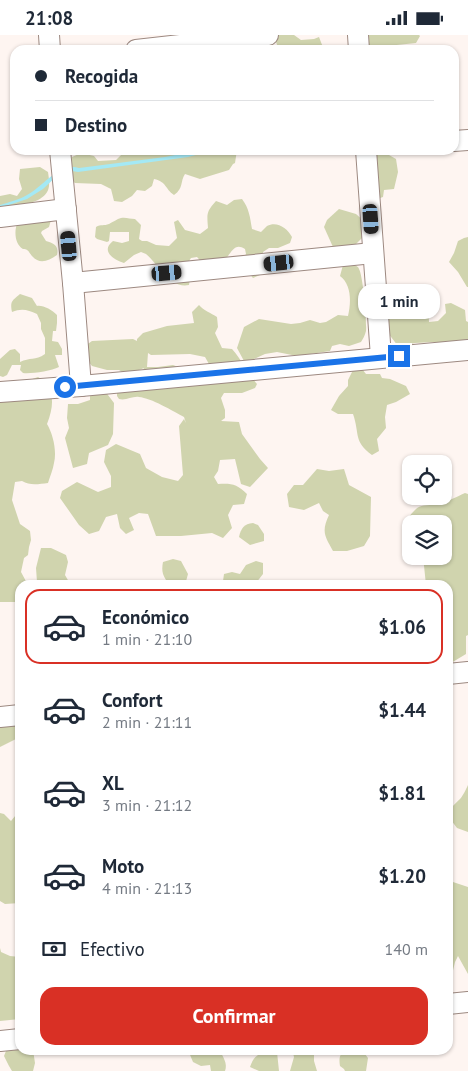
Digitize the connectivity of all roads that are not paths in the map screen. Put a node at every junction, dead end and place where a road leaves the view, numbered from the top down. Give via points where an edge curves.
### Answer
1 (268, 35) edge
2 (180, 45) edge
3 (61, 155) edge
4 (366, 155) edge
5 (66, 209) junction
6 (0, 217) edge
7 (373, 253) junction
8 (73, 283) junction
9 (468, 349) edge
10 (382, 357) junction
11 (81, 385) junction
12 (0, 391) edge
13 (468, 672) edge
14 (453, 674) edge
15 (15, 716) edge
16 (0, 717) edge
17 (468, 1003) edge
18 (453, 1004) edge
19 (15, 1040) edge
20 (0, 1041) edge

1 - 2 street
3 - 5 street
4 - 7 street
5 - 6 street
5 - 8 street
7 - 8 street
7 - 10 street
8 - 11 street
9 - 10 street
10 - 11 street
11 - 12 street
13 - 14 street
15 - 16 street
17 - 18 street
19 - 20 street

